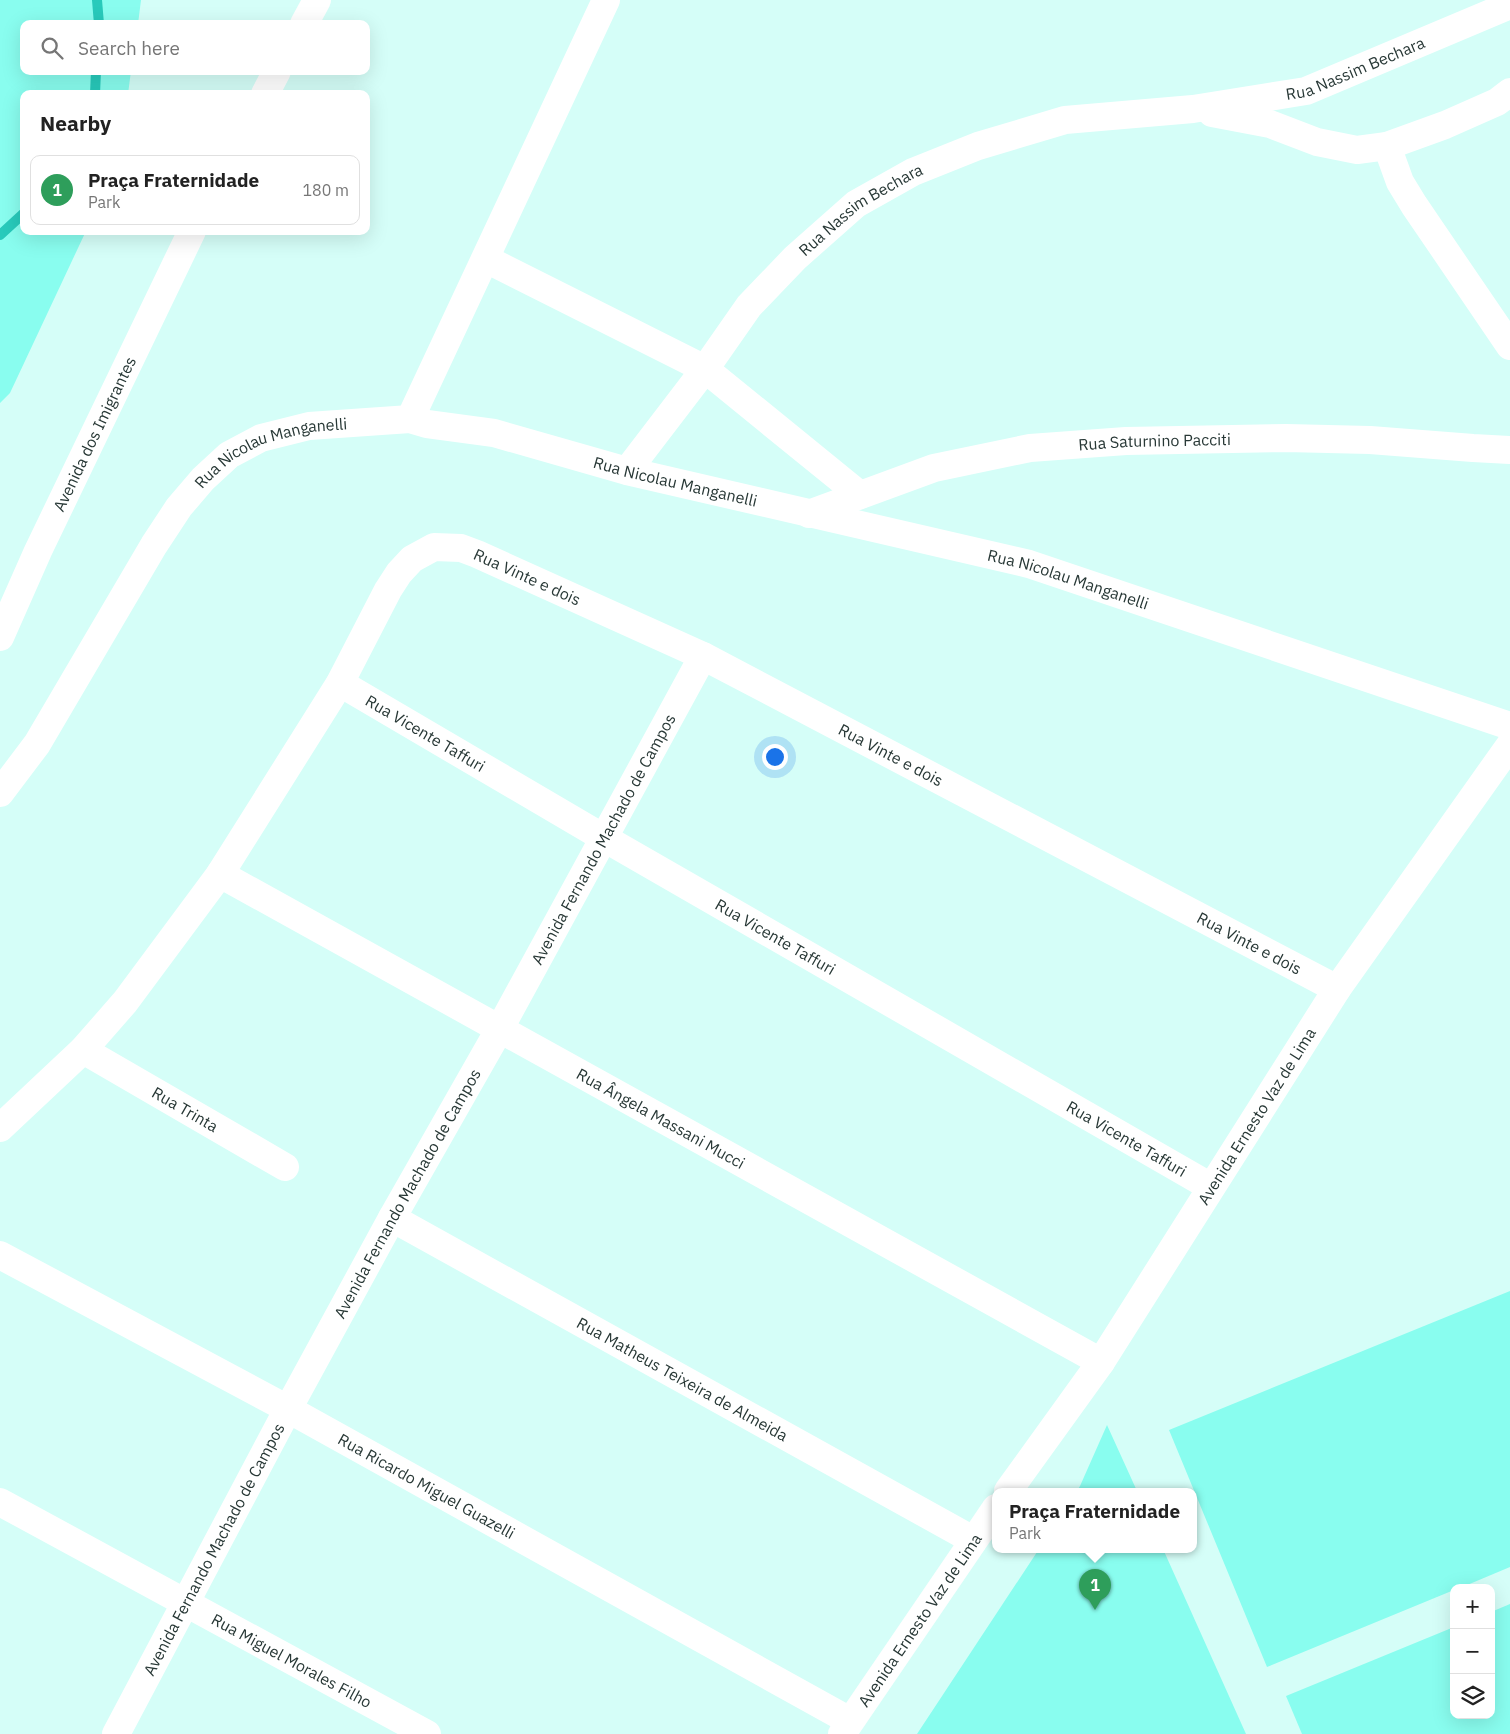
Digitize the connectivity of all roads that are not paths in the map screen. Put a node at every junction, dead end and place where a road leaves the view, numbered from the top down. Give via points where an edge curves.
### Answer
1 (317, 0) edge
2 (606, 0) edge
3 (1510, 6) edge
4 (306, 20) edge
5 (275, 75) edge
6 (267, 90) edge
7 (1306, 91) junction
8 (1510, 92) edge
9 (1193, 109) junction
10 (1270, 124) junction
11 (1387, 146) junction
12 (190, 235) edge
13 (486, 259) junction
14 (1510, 346) edge
15 (705, 369) junction
16 (410, 419) junction
17 (1510, 450) edge
18 (627, 472) junction
19 (860, 495) junction
20 (809, 514) junction
21 (0, 637) edge
22 (703, 656) junction
23 (340, 683) junction
24 (1510, 726) edge
25 (1510, 746) edge
26 (0, 793) edge
27 (604, 838) junction
28 (220, 874) junction
29 (1337, 989) junction
30 (499, 1030) junction
31 (83, 1050) junction
32 (0, 1128) edge
33 (285, 1167) dead end
34 (1211, 1187) junction
35 (392, 1218) junction
36 (0, 1255) edge
37 (1101, 1362) junction
38 (288, 1410) junction
39 (1010, 1488) edge
40 (0, 1502) edge
41 (992, 1514) edge
42 (973, 1540) junction
43 (186, 1604) junction
44 (846, 1727) edge
45 (116, 1734) edge
46 (426, 1734) edge

1 - 4 street
2 - 13 street
3 - 7 street, Rua Nassim Bechara
5 - 6 street
7 - 9 street, Rua Nassim Bechara
7 - 10 street
8 - 11 street, Rua Nassim Bechara via 1497,102 1445,125
9 - 10 street, Rua Nassim Bechara
9 - 15 street, Rua Nassim Bechara via 1065,120 978,146 913,172 856,204 795,258 749,306
10 - 11 street, Rua Nassim Bechara via 1336,147 1356,150
11 - 14 street via 1400,182 1414,205
12 - 21 street, Avenida dos Imigrantes via 46,533
13 - 15 street
13 - 16 street
15 - 18 street, Rua Nassim Bechara
15 - 19 street
16 - 18 street, Rua Nicolau Manganelli via 494,433
16 - 26 street, Rua Nicolau Manganelli via 309,426 261,438 229,455 179,507 37,744
17 - 19 street, Rua Saturnino Pacciti via 1286,438 1136,441 1030,448 934,468
18 - 20 street, Rua Nicolau Manganelli
19 - 20 street, Rua Saturnino Pacciti
20 - 24 street, Rua Nicolau Manganelli via 1028,564
22 - 23 street, Rua Vinte e dois via 477,554 461,548 434,547 412,559 388,590
22 - 27 street, Avenida Fernando Machado de Campos
22 - 29 street, Rua Vinte e dois
23 - 27 street, Rua Vicente Taffuri
23 - 28 street
25 - 29 street, Avenida Ernesto Vaz de Lima
27 - 30 street, Avenida Fernando Machado de Campos
27 - 34 street, Rua Vicente Taffuri
28 - 30 street, Rua Ângela Massani Mucci
28 - 31 street via 131,994
29 - 34 street, Avenida Ernesto Vaz de Lima
30 - 35 street, Avenida Fernando Machado de Campos
30 - 37 street, Rua Ângela Massani Mucci
31 - 32 street
31 - 33 street, Rua Trinta
34 - 37 street, Avenida Ernesto Vaz de Lima
35 - 38 street, Avenida Fernando Machado de Campos
35 - 42 street, Rua Matheus Teixeira de Almeida
36 - 38 street, Rua Ricardo Miguel Guazelli
37 - 39 street, Avenida Ernesto Vaz de Lima
38 - 43 street, Avenida Fernando Machado de Campos
38 - 44 street, Rua Ricardo Miguel Guazelli
40 - 43 street, Rua Miguel Morales Filho
41 - 42 street, Avenida Ernesto Vaz de Lima
42 - 44 street, Avenida Ernesto Vaz de Lima
43 - 45 street, Avenida Fernando Machado de Campos
43 - 46 street, Rua Miguel Morales Filho

